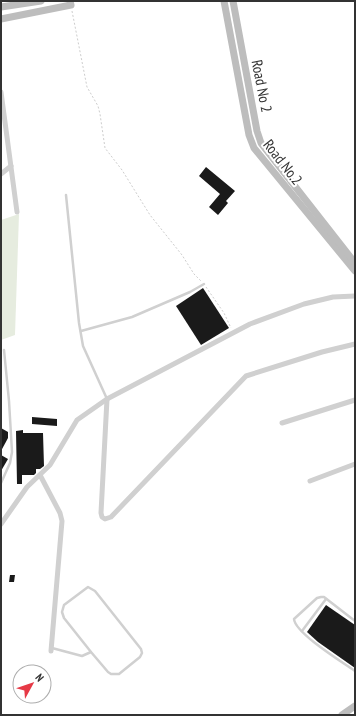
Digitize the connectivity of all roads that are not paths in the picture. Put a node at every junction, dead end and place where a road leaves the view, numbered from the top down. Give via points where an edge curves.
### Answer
1 (41, 1) edge
2 (224, 1) edge
3 (233, 1) edge
4 (71, 3) edge
5 (1, 7) edge
6 (1, 19) edge
7 (1, 92) edge
8 (2, 105) edge
9 (10, 166) junction
10 (1, 174) edge
11 (66, 195) dead end
12 (17, 212) dead end
13 (355, 263) edge
14 (355, 271) edge
15 (204, 284) road end
16 (355, 296) edge
17 (81, 331) junction
18 (355, 344) edge
19 (4, 350) dead end
20 (107, 399) junction
21 (355, 400) edge
22 (282, 423) dead end
23 (355, 464) edge
24 (40, 475) junction
25 (310, 481) dead end
26 (1, 483) edge
27 (1, 524) edge
28 (326, 599) junction
29 (355, 621) edge
30 (302, 631) junction
31 (51, 650) joint
32 (91, 652) junction
33 (355, 671) edge
34 (355, 706) edge
35 (342, 715) edge

1 - 5 street
2 - 14 street, Road No.2 via 249,135 254,148
3 - 13 street, Road No 2 via 257,131 262,143
4 - 6 street
7 - 8 street
8 - 9 street
9 - 10 street
9 - 12 street
11 - 17 lane
15 - 17 lane via 132,317
16 - 20 street via 333,297 304,304 250,324
17 - 20 lane via 84,346
18 - 20 street via 246,376 111,517 106,519 101,513
19 - 26 lane via 12,452 10,464
20 - 24 street via 77,420 50,465
21 - 22 street
23 - 25 street
24 - 27 street via 20,495
24 - 31 street via 62,520
28 - 29 lane
28 - 30 lane
28 - 30 lane via 321,596 317,598 294,619
30 - 33 lane
31 - 32 lane via 82,656
32 - 32 lane via 111,674 121,673 140,657 142,652 95,591 88,587 64,605 62,612
34 - 35 street

